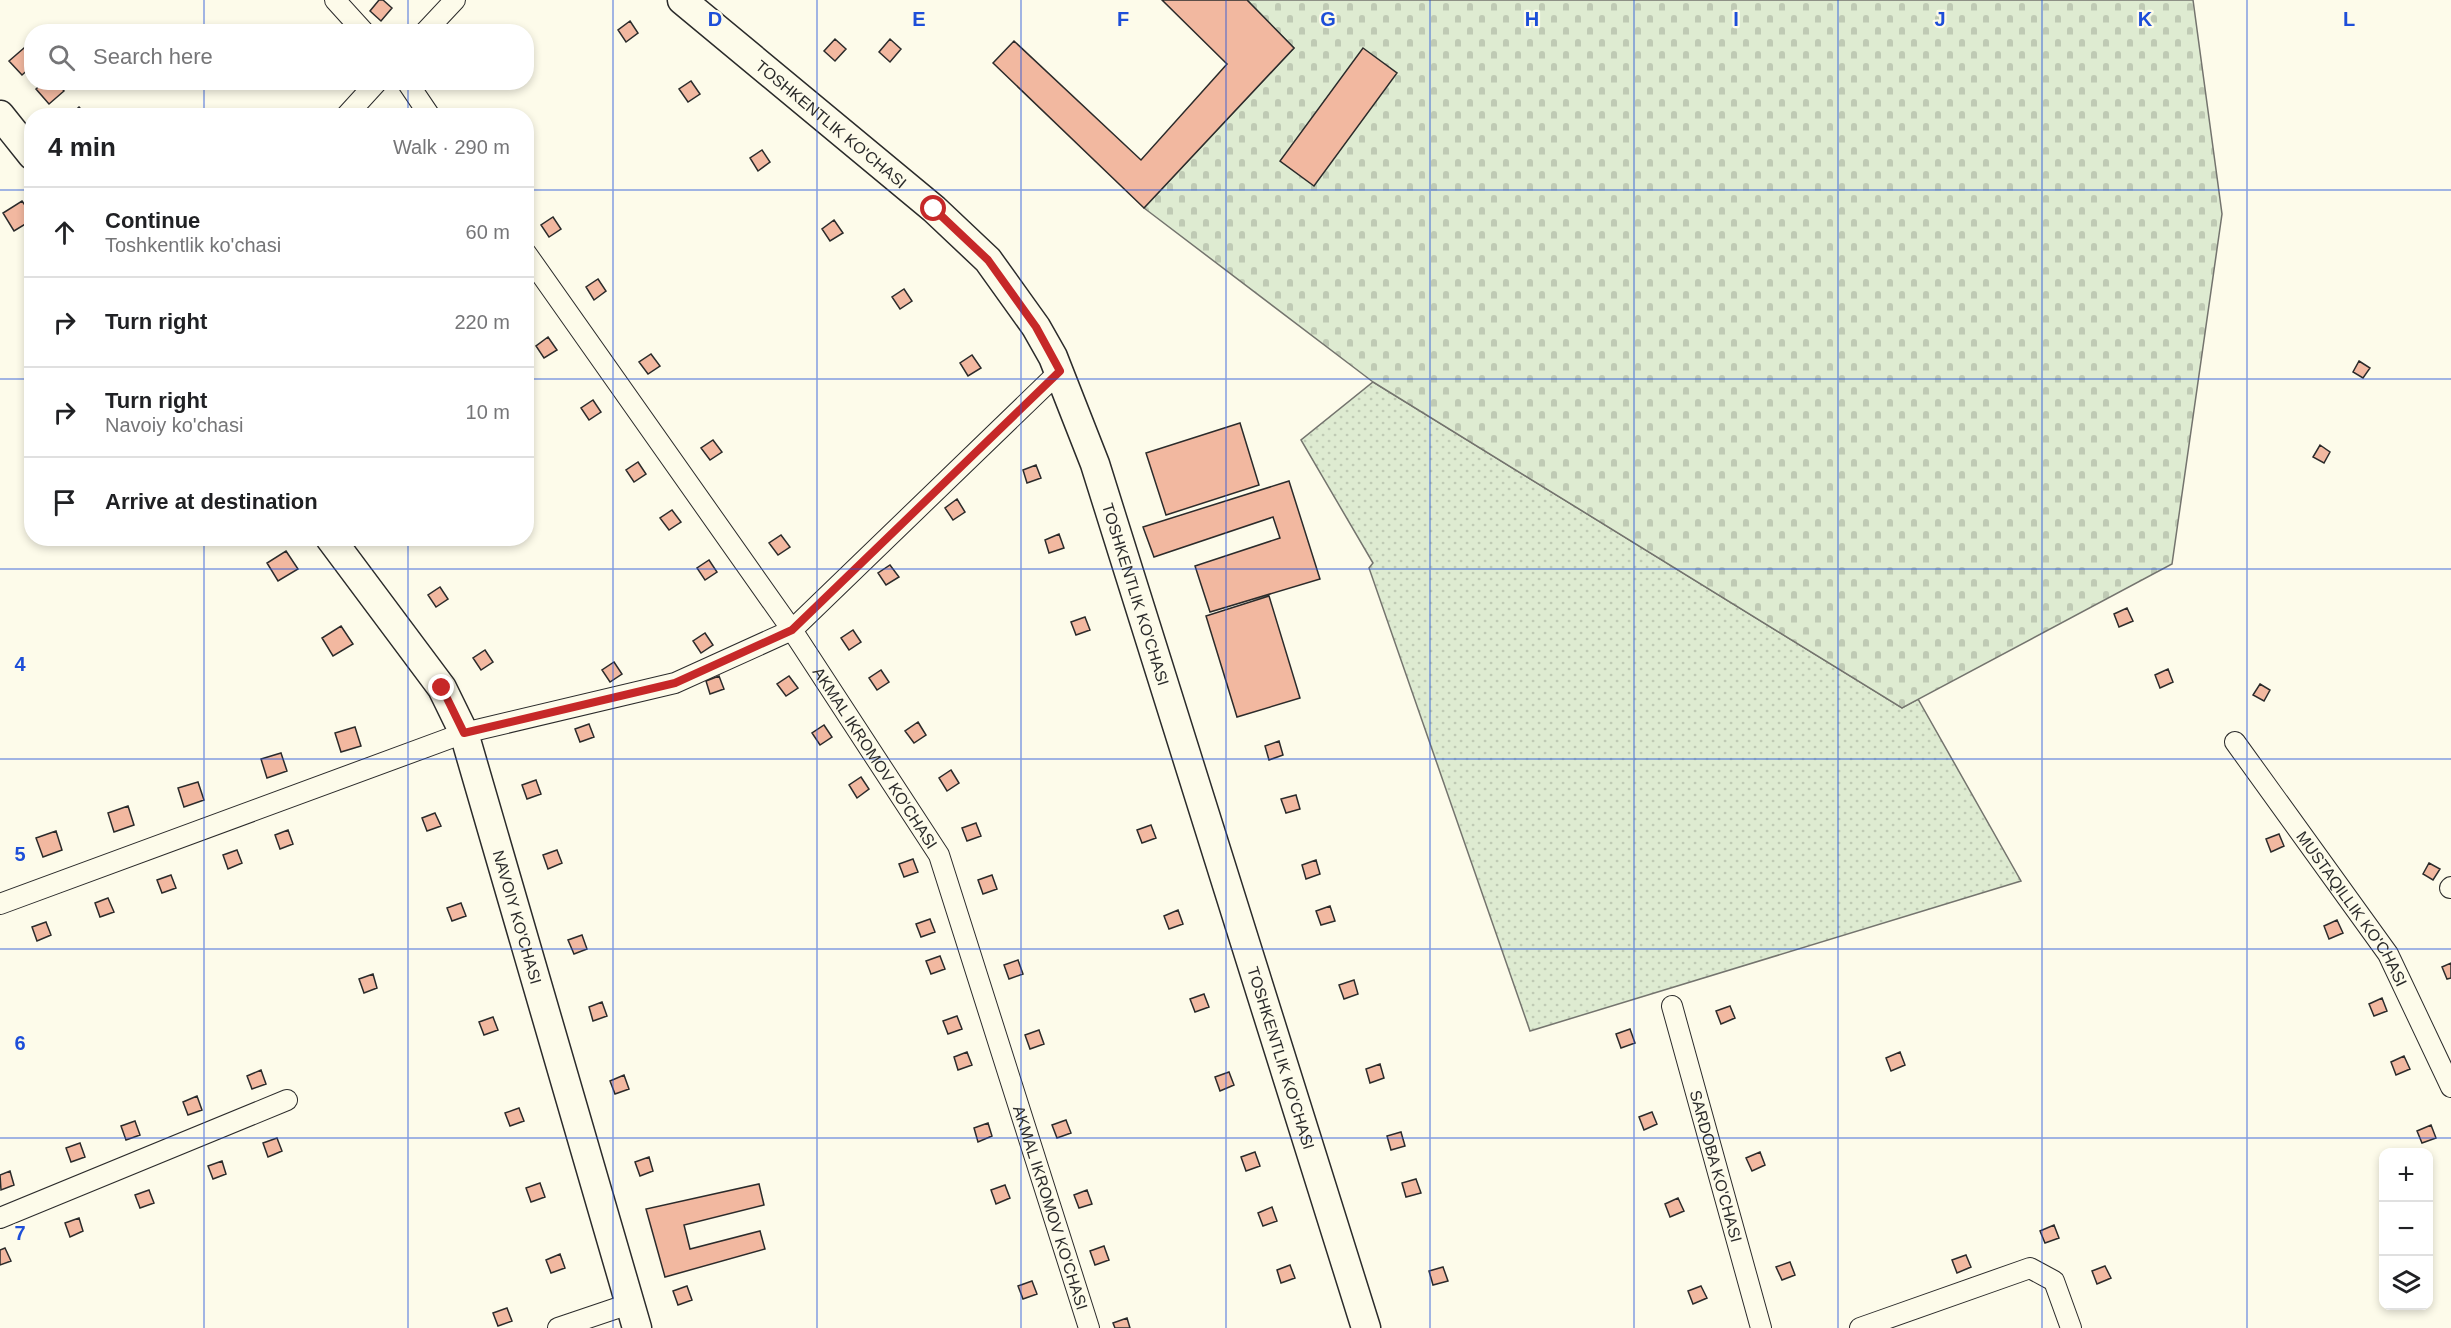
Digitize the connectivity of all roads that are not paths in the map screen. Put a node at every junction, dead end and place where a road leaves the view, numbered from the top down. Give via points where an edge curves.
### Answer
1 (335, 0) edge
2 (455, 0) edge
3 (682, 0) edge
4 (357, 24) edge
5 (432, 24) edge
6 (370, 90) edge
7 (412, 90) edge
8 (353, 108) edge
9 (424, 108) edge
10 (0, 115) edge
11 (24, 144) edge
12 (534, 264) edge
13 (1060, 371) junction
14 (336, 546) edge
15 (792, 630) junction
16 (464, 733) junction
17 (2235, 742) dead end
18 (0, 904) edge
19 (1672, 1006) dead end
20 (2451, 1087) edge
21 (287, 1100) dead end
22 (0, 1218) edge
23 (633, 1316) edge
24 (558, 1328) edge
25 (1089, 1328) edge
26 (1366, 1328) edge
27 (1761, 1328) edge
28 (1860, 1328) edge
29 (2071, 1328) edge

1 - 4 street
2 - 5 street
3 - 13 main road, TOSHKENTLIK KO'CHASI via 916,194 988,260 1036,327
6 - 8 street
7 - 9 street
10 - 11 main road
12 - 15 street, AKMAL IKROMOV KO'CHASI
13 - 15 street
13 - 26 main road, TOSHKENTLIK KO'CHASI via 1095,464
14 - 16 main road, NAVOIY KO'CHASI via 442,688
15 - 16 street via 675,683
15 - 25 street, AKMAL IKROMOV KO'CHASI via 939,855
16 - 18 street
16 - 23 main road, NAVOIY KO'CHASI
17 - 20 street, MUSTAQILLIK KO'CHASI via 2388,954
19 - 27 street, SARDOBA KO'CHASI
21 - 22 street
23 - 24 street
28 - 29 street via 2030,1268 2054,1281

